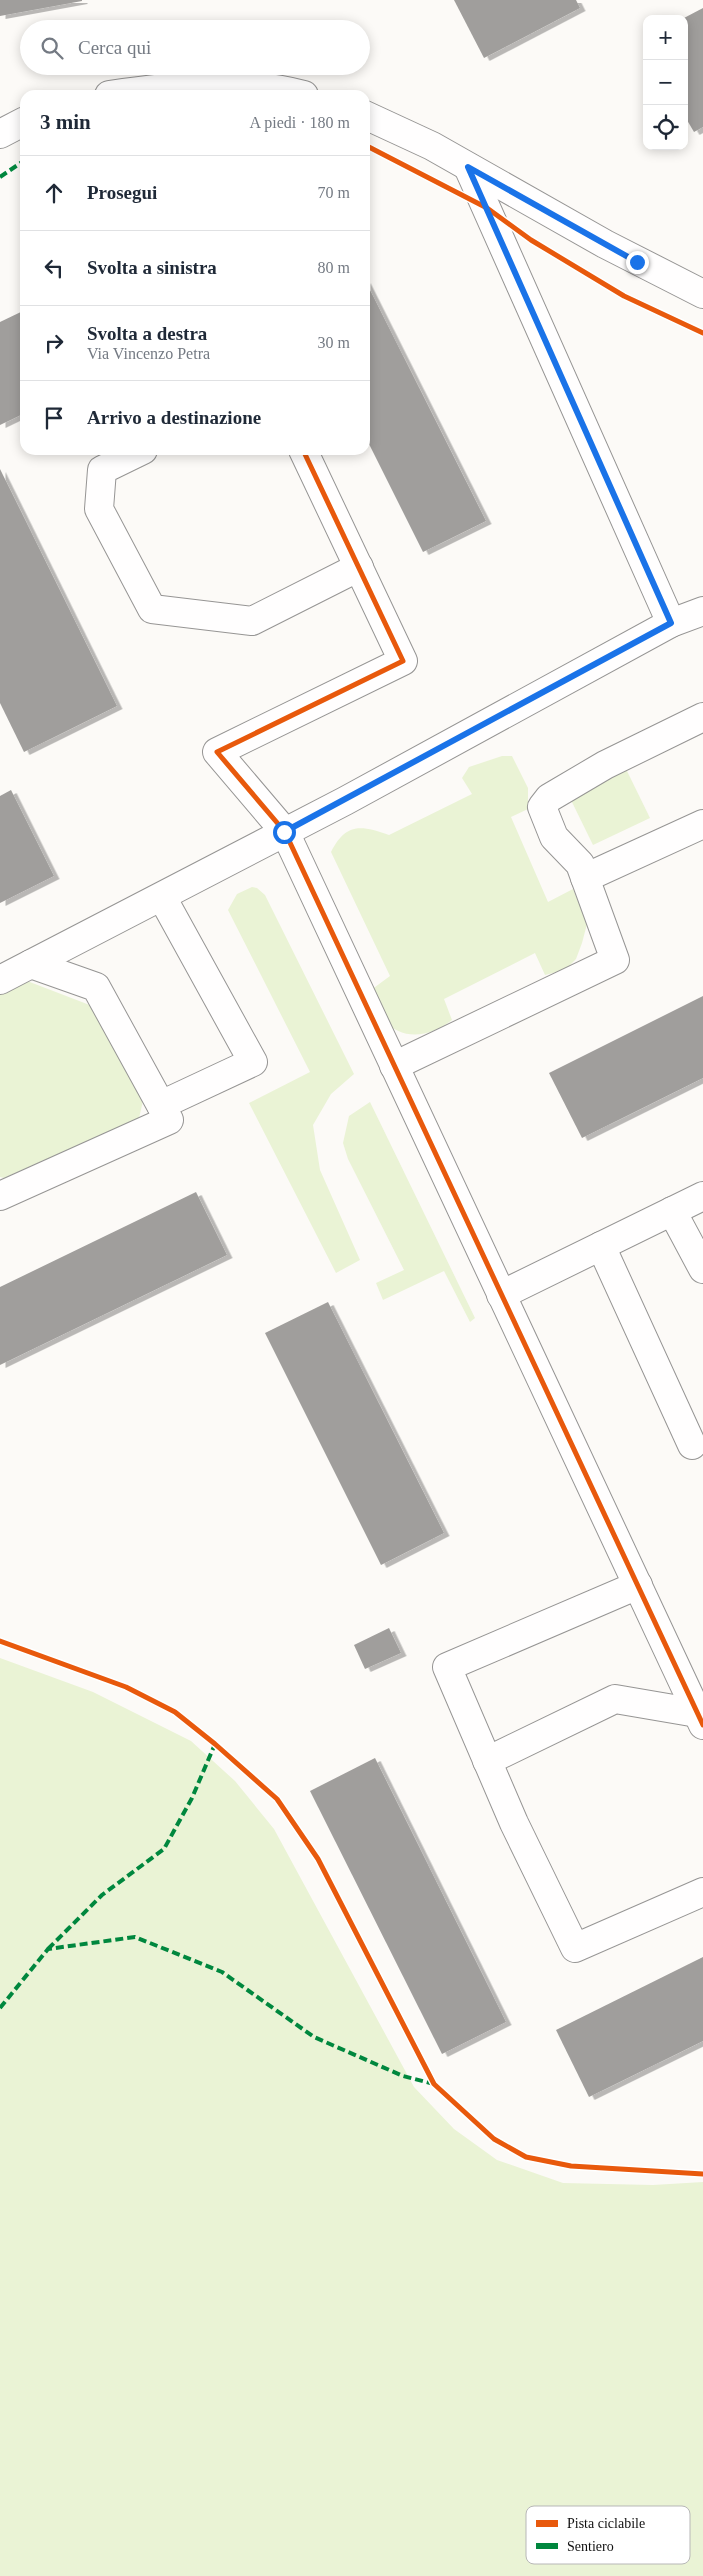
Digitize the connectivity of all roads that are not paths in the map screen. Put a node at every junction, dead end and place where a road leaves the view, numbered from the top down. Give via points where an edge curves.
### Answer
1 (143, 90) edge
2 (279, 90) edge
3 (370, 117) edge
4 (20, 124) edge
5 (0, 134) edge
6 (468, 167) junction
7 (703, 294) edge
8 (133, 455) edge
9 (305, 455) edge
10 (358, 567) junction
11 (703, 611) edge
12 (671, 623) junction
13 (703, 717) edge
14 (703, 824) edge
15 (284, 832) junction
16 (585, 878) junction
17 (162, 897) junction
18 (31, 964) junction
19 (0, 980) edge
20 (394, 1066) junction
21 (161, 1105) junction
22 (0, 1196) edge
23 (703, 1196) edge
24 (672, 1211) junction
25 (601, 1246) junction
26 (703, 1269) edge
27 (502, 1295) junction
28 (692, 1445) dead end
29 (638, 1585) junction
30 (700, 1719) edge
31 (488, 1760) junction
32 (703, 1892) edge

1 - 2 street via 216,83
3 - 6 street
4 - 5 street
6 - 7 street via 605,244
6 - 12 street
8 - 10 street via 102,470 99,509 152,609 252,621
9 - 10 street
10 - 15 street via 404,661 217,752
11 - 12 street
12 - 15 street
13 - 16 street via 605,765 549,798 542,807 554,837 580,864
14 - 16 street
15 - 17 street
15 - 20 street
16 - 20 street via 615,960
17 - 18 street
17 - 21 street via 253,1062
18 - 19 street
18 - 21 street via 96,987
20 - 27 street
21 - 22 street via 169,1120
23 - 24 street
24 - 25 street
24 - 26 street
25 - 27 street
25 - 28 street
27 - 29 street
29 - 30 street
29 - 31 street via 446,1666
30 - 31 street via 615,1699
31 - 32 street via 514,1823 575,1948

